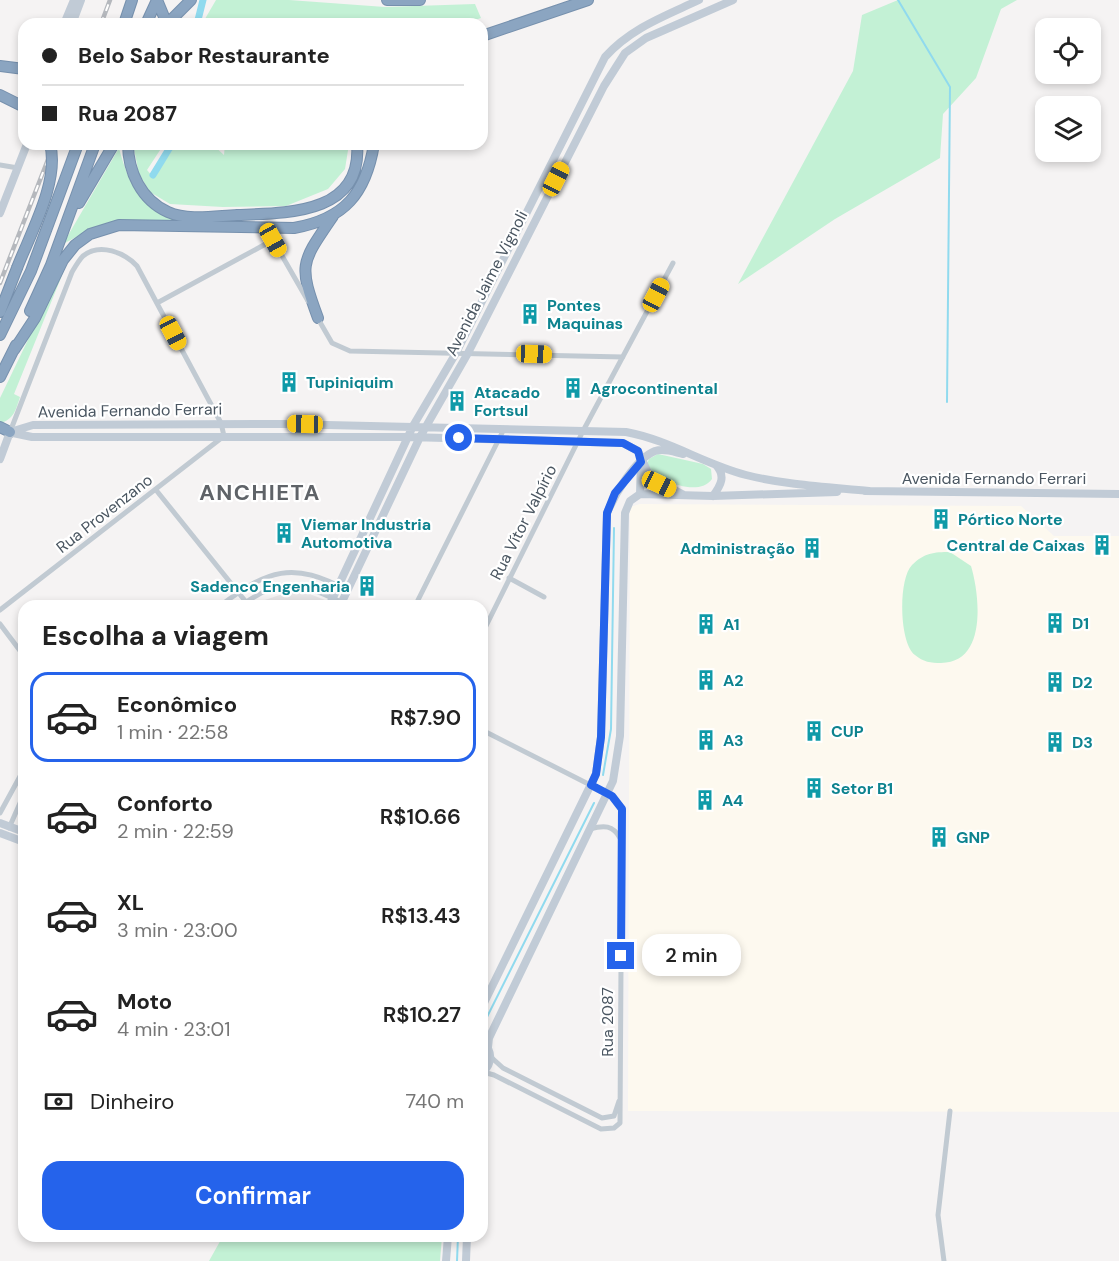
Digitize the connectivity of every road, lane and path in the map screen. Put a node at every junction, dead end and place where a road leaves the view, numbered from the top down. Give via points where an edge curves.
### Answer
1 (74, 0) edge
2 (81, 0) edge
3 (132, 0) edge
4 (157, 0) edge
5 (176, 0) edge
6 (191, 0) edge
7 (387, 0) edge
8 (420, 0) edge
9 (588, 0) edge
10 (699, 0) edge
11 (733, 0) edge
12 (718, 3) edge
13 (66, 18) edge
14 (74, 18) edge
15 (126, 18) edge
16 (149, 18) edge
17 (166, 18) edge
18 (171, 18) edge
19 (174, 18) edge
20 (488, 34) edge
21 (0, 66) edge
22 (18, 68) edge
23 (0, 95) edge
24 (18, 104) edge
25 (567, 131) junction
26 (578, 137) junction
27 (25, 150) edge
28 (51, 150) edge
29 (76, 150) edge
30 (93, 150) edge
31 (110, 150) edge
32 (129, 150) edge
33 (356, 150) edge
34 (373, 150) edge
35 (0, 165) edge
36 (18, 168) junction
37 (0, 213) edge
38 (333, 216) junction
39 (65, 226) junction
40 (673, 263) dead end
41 (157, 303) junction
42 (0, 312) edge
43 (318, 318) junction
44 (0, 335) edge
45 (14, 350) junction
46 (456, 353) junction
47 (468, 353) junction
48 (623, 357) junction
49 (0, 377) edge
50 (221, 423) junction
51 (284, 424) junction
52 (413, 426) junction
53 (425, 427) junction
54 (481, 428) junction
55 (504, 429) junction
56 (5, 430) edge
57 (583, 431) junction
58 (224, 436) junction
59 (283, 436) junction
60 (408, 436) junction
61 (420, 437) junction
62 (499, 439) junction
63 (578, 441) junction
64 (699, 458) junction
65 (0, 459) edge
66 (641, 462) junction
67 (715, 464) junction
68 (156, 490) junction
69 (869, 491) junction
70 (640, 494) junction
71 (1119, 494) edge
72 (684, 495) junction
73 (713, 496) junction
74 (509, 578) junction
75 (339, 586) junction
76 (348, 591) junction
77 (238, 592) junction
78 (544, 597) dead end
79 (228, 600) edge
80 (241, 600) edge
81 (250, 600) edge
82 (331, 600) edge
83 (337, 600) edge
84 (339, 600) edge
85 (418, 600) edge
86 (0, 610) edge
87 (488, 622) edge
88 (0, 624) edge
89 (18, 648) edge
90 (488, 733) edge
91 (18, 780) edge
92 (591, 785) junction
93 (610, 795) junction
94 (18, 806) edge
95 (0, 813) edge
96 (0, 823) edge
97 (590, 829) junction
98 (5, 831) edge
99 (18, 839) edge
100 (621, 839) junction
101 (488, 995) edge
102 (488, 1041) edge
103 (488, 1052) edge
104 (488, 1074) edge
105 (620, 1096) junction
106 (950, 1112) dead end
107 (448, 1242) edge
108 (467, 1242) edge
109 (446, 1261) edge
110 (466, 1261) edge
111 (944, 1261) edge

1 - 13 street
2 - 14 street
3 - 15 highway
4 - 16 highway
4 - 17 highway
5 - 18 highway
6 - 19 highway
7 - 8 highway
9 - 20 highway
10 - 25 street, Avenida Jaime Vignoli via 620,40 605,57
11 - 12 street, Avenida Jaime Vignoli
12 - 26 street, Avenida Jaime Vignoli via 646,38 625,53
21 - 22 highway
23 - 24 highway
25 - 26 street
25 - 46 street, Avenida Jaime Vignoli
26 - 47 street, Avenida Jaime Vignoli
27 - 36 street
28 - 42 highway, bridge via 48,187
29 - 44 highway via 31,271
30 - 39 highway
31 - 39 highway
32 - 33 highway via 132,174 145,195 168,212 196,217 297,213 320,206 341,193 354,172
34 - 38 highway via 361,187
35 - 36 street
36 - 37 street
38 - 43 highway via 304,269 304,280
38 - 45 highway via 294,228 119,225 90,234 63,260 35,318
39 - 45 highway
40 - 48 street, Rua Vítor Valpírio
41 - 43 street via 273,240
41 - 50 street
41 - 56 street via 127,255 104,250 84,255 72,272
43 - 46 street via 332,342 350,351
45 - 49 highway
46 - 47 street
46 - 52 street, Avenida Jaime Vignoli
47 - 48 street
47 - 53 street, Avenida Jaime Vignoli
48 - 57 street, Rua Vítor Valpírio
50 - 51 street, Avenida Fernando Ferrari
50 - 56 street, Avenida Fernando Ferrari via 33,425
50 - 58 street
51 - 52 street, Avenida Fernando Ferrari
51 - 59 street
52 - 53 street, Avenida Fernando Ferrari
52 - 60 street, Avenida Jaime Vignoli
53 - 54 street, Avenida Fernando Ferrari
53 - 61 street, Avenida Jaime Vignoli
54 - 55 street, Avenida Fernando Ferrari
54 - 62 street
55 - 57 street, Avenida Fernando Ferrari
55 - 62 street
56 - 58 street, Avenida Fernando Ferrari via 32,437
56 - 65 street
57 - 63 street, Rua Vítor Valpírio
57 - 64 street, Avenida Fernando Ferrari via 653,437
58 - 59 street, Avenida Fernando Ferrari
58 - 68 street, Rua Provenzano
59 - 60 street, Avenida Fernando Ferrari
60 - 61 street, Avenida Fernando Ferrari
60 - 75 street, Avenida Jaime Vignoli
61 - 62 street, Avenida Fernando Ferrari
61 - 76 street, Avenida Jaime Vignoli
62 - 63 street, Avenida Fernando Ferrari
62 - 85 street
63 - 66 street, Avenida Fernando Ferrari via 623,443 638,451
63 - 74 street, Rua Vítor Valpírio
64 - 66 street via 665,449
64 - 67 street, Avenida Fernando Ferrari
66 - 70 street
66 - 72 street, Avenida Fernando Ferrari via 659,484
66 - 92 street via 615,493 607,513 601,737
67 - 69 street, Avenida Fernando Ferrari via 777,481
67 - 73 street via 720,469 721,482
68 - 77 street
68 - 86 street, Rua Provenzano
69 - 71 street, Avenida Fernando Ferrari
69 - 73 street, Avenida Fernando Ferrari
70 - 72 street, Avenida Fernando Ferrari
70 - 93 street via 630,501 625,513 620,735
72 - 73 street, Avenida Fernando Ferrari
74 - 78 street
74 - 87 street, Rua Vítor Valpírio
75 - 76 street
75 - 77 street via 300,573 276,574 256,579
75 - 83 street, Avenida Jaime Vignoli
76 - 84 street, Avenida Jaime Vignoli
77 - 79 street
77 - 80 street
81 - 82 street via 277,587 299,585
88 - 89 street
90 - 92 street
91 - 95 street
92 - 93 street
92 - 101 street
93 - 97 street
93 - 100 street, Rua 2087 via 622,809
94 - 98 street
96 - 98 street
97 - 100 street via 606,826
97 - 102 street
98 - 99 street
100 - 105 street, Rua 2087
103 - 105 street via 503,1068 602,1118 614,1116
104 - 105 street, Rua 2087 via 601,1129 620,1123
106 - 111 street via 938,1215
107 - 109 street
108 - 110 street

